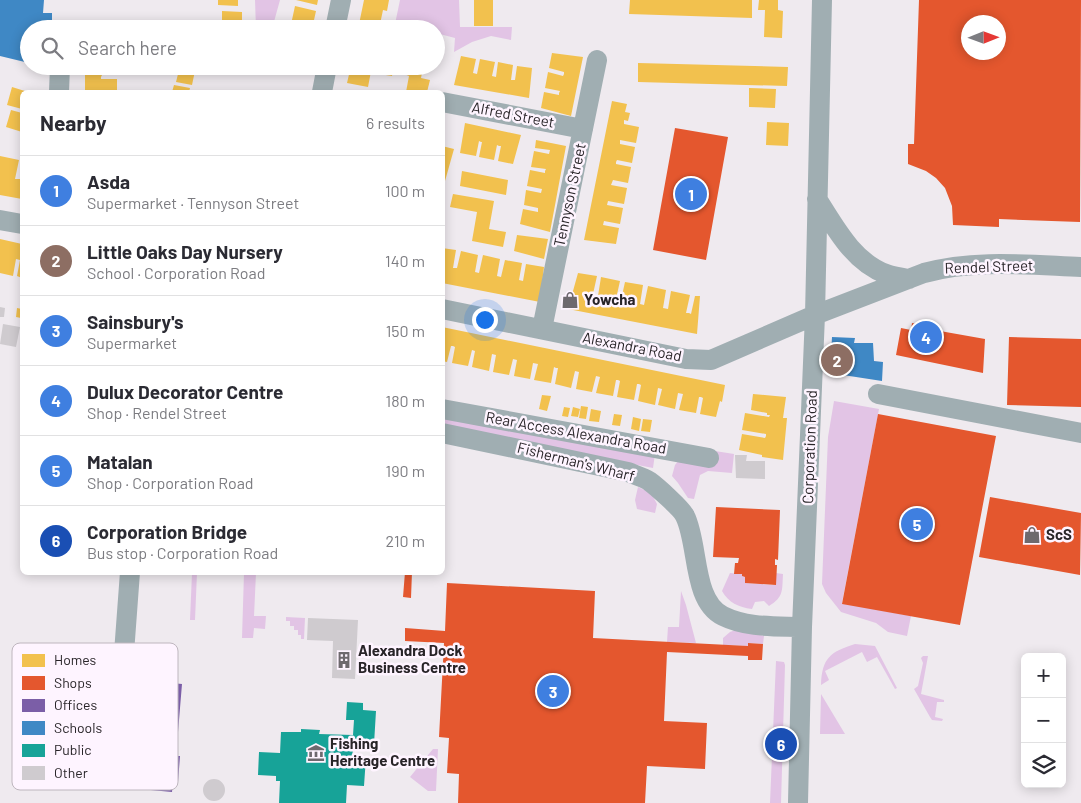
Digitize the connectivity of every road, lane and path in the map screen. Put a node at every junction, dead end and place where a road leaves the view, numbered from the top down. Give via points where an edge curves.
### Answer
1 (341, 0) edge
2 (822, 0) edge
3 (337, 20) edge
4 (597, 60) dead end
5 (60, 75) edge
6 (325, 75) edge
7 (59, 90) edge
8 (322, 90) edge
9 (445, 103) edge
10 (583, 129) junction
11 (817, 199) junction
12 (0, 220) edge
13 (20, 224) edge
14 (1081, 267) edge
15 (909, 279) junction
16 (445, 310) edge
17 (815, 315) junction
18 (542, 329) junction
19 (878, 394) dead end
20 (445, 410) edge
21 (1081, 433) edge
22 (445, 434) edge
23 (710, 458) dead end
24 (130, 575) edge
25 (802, 628) junction
26 (125, 643) edge
27 (798, 803) edge

1 - 3 street
2 - 11 street, Corporation Road
4 - 10 street, Tennyson Street
5 - 7 street
6 - 8 street
9 - 10 street, Alfred Street
10 - 18 street, Tennyson Street
11 - 15 street via 856,254 888,275
11 - 17 street, Corporation Road
12 - 13 street
14 - 15 street, Rendel Street via 977,265 941,268
15 - 17 street, Rendel Street
16 - 18 street, Alexandra Road
17 - 18 street, Alexandra Road via 711,360 686,359
17 - 25 street, Corporation Road
19 - 21 street
20 - 23 street, Rear Access Alexandra Road
22 - 25 street, Fisherman's Wharf via 628,472 649,481 684,514 693,536 700,584 713,608 737,622
24 - 26 street
25 - 27 street, Corporation Road

